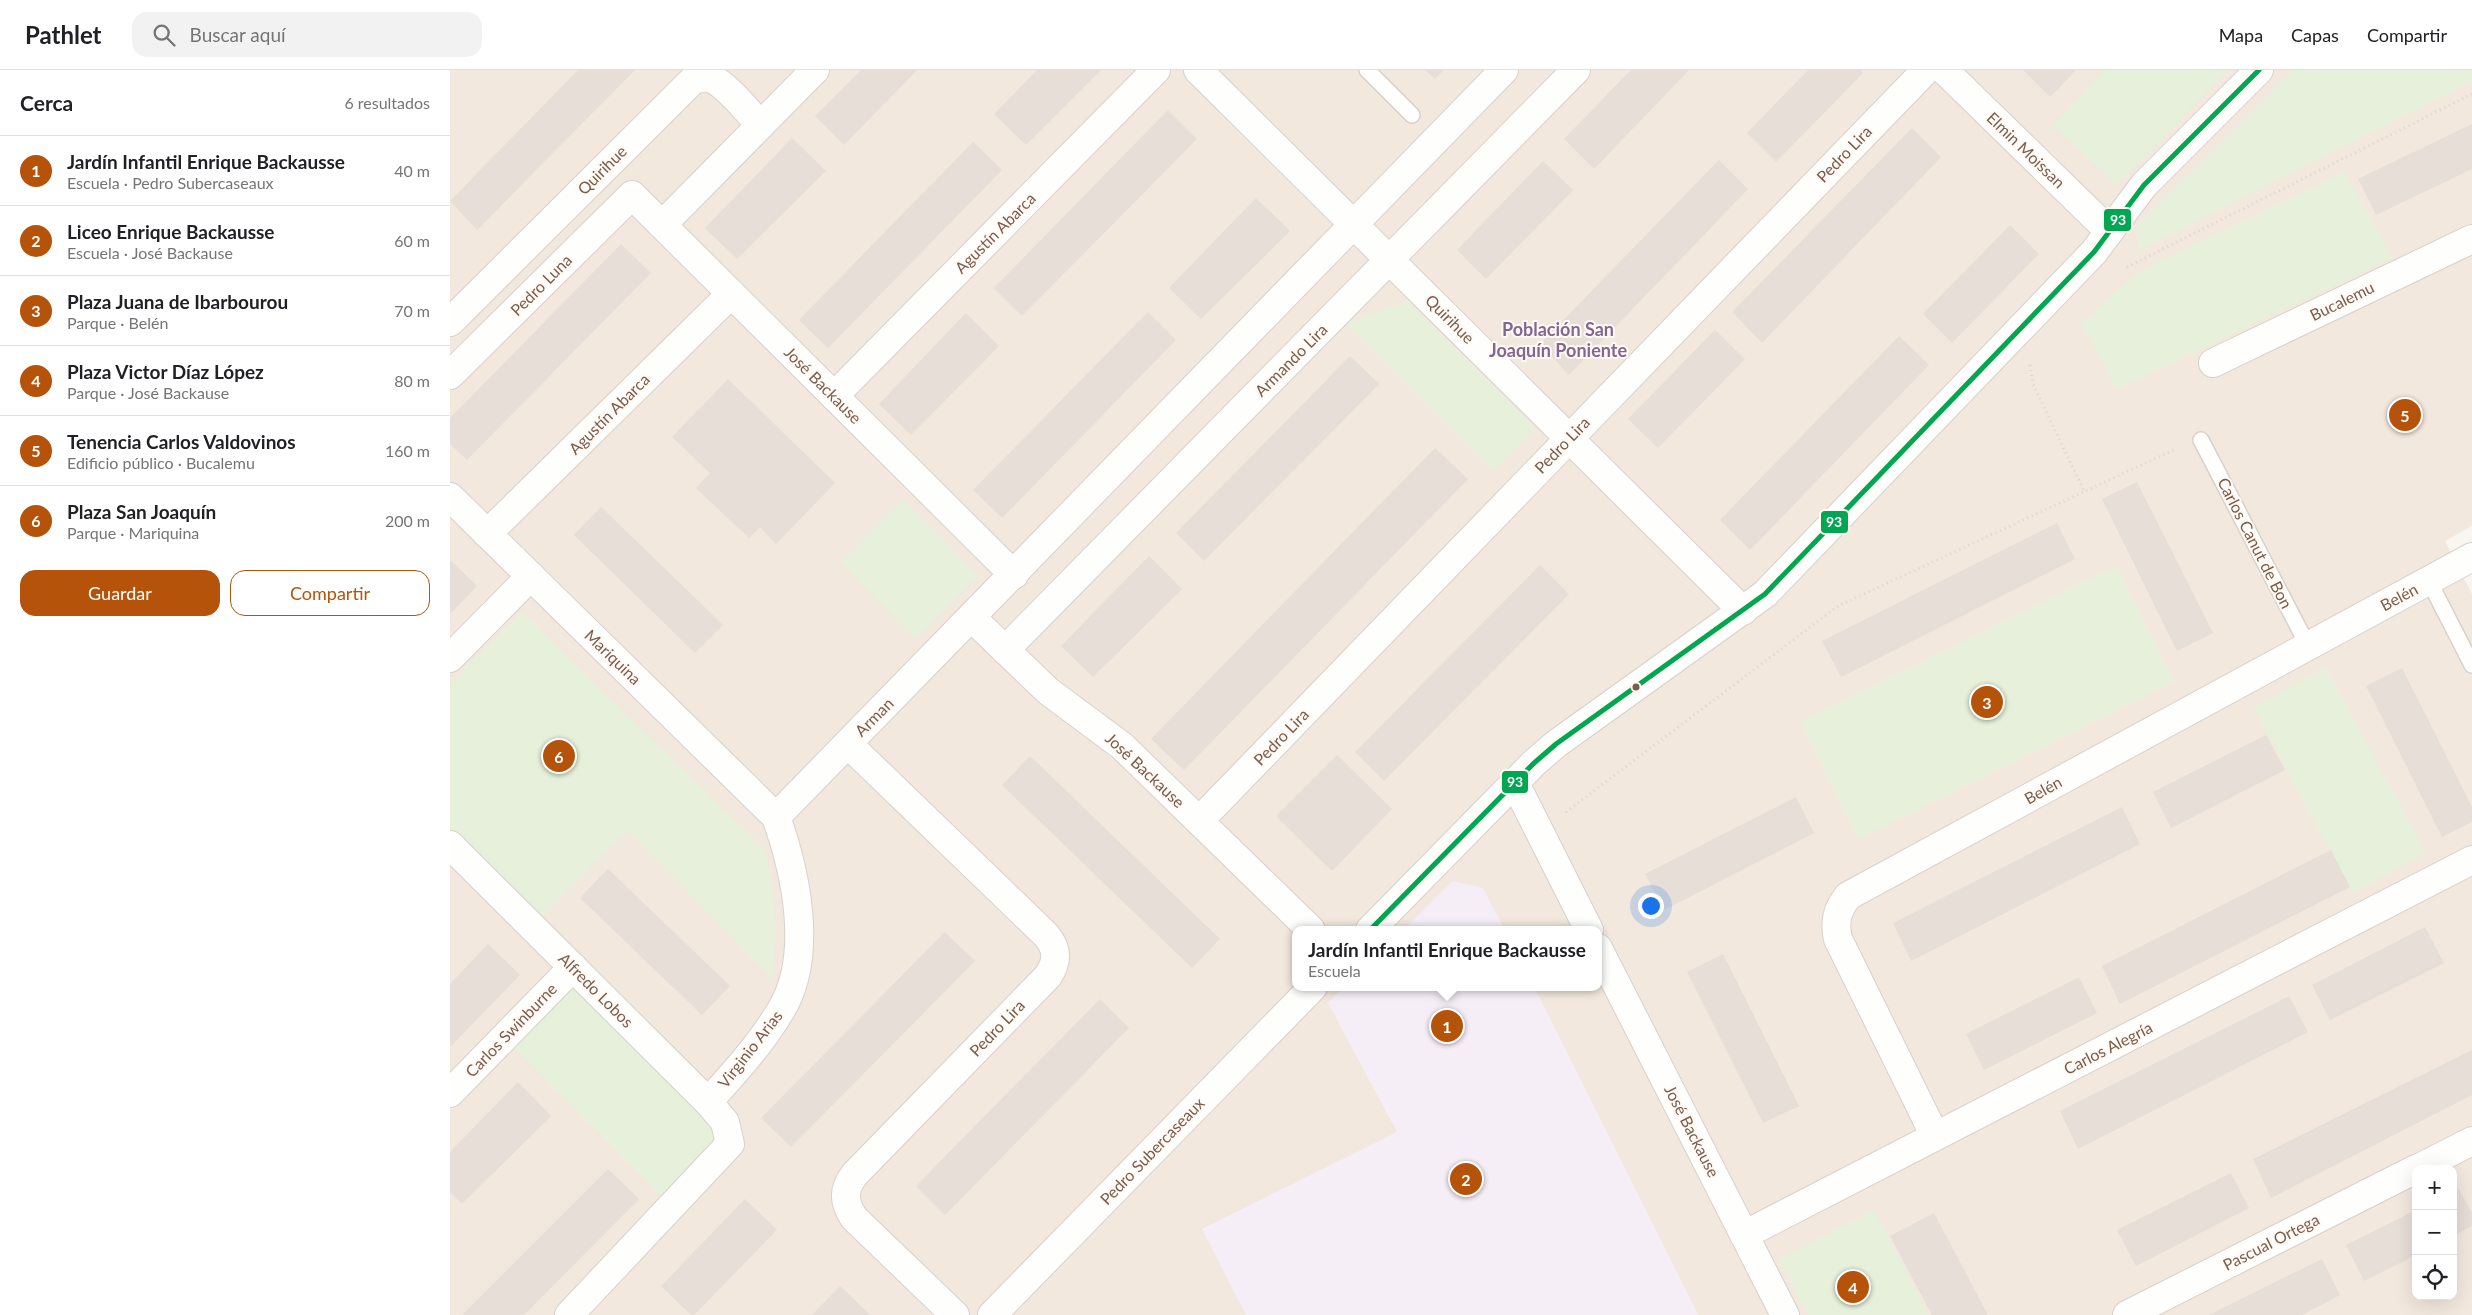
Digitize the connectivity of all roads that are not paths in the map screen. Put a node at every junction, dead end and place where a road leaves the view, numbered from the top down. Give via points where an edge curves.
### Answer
1 (815, 70) edge
2 (1156, 70) edge
3 (1198, 70) edge
4 (1368, 70) edge
5 (1504, 70) edge
6 (1576, 70) edge
7 (1926, 70) edge
8 (1944, 70) edge
9 (2259, 70) edge
10 (1412, 115) dead end
11 (760, 125) junction
12 (632, 195) joint
13 (662, 225) junction
14 (1354, 225) junction
15 (2108, 230) junction
16 (2472, 239) edge
17 (1390, 259) junction
18 (731, 294) junction
19 (450, 322) edge
20 (2213, 363) dead end
21 (450, 375) edge
22 (834, 396) junction
23 (1570, 438) junction
24 (2201, 440) dead end
25 (450, 497) edge
26 (487, 534) junction
27 (2472, 557) edge
28 (1014, 575) junction
29 (531, 576) junction
30 (2429, 581) junction
31 (1743, 611) junction
32 (972, 618) junction
33 (2308, 646) junction
34 (1005, 650) junction
35 (450, 658) edge
36 (2472, 665) edge
37 (848, 744) junction
38 (1514, 783) junction
39 (776, 817) junction
40 (1199, 821) junction
41 (450, 844) edge
42 (2472, 860) edge
43 (1307, 926) edge
44 (1374, 926) edge
45 (1587, 926) edge
46 (1602, 956) edge
47 (573, 967) junction
48 (1309, 991) edge
49 (450, 1093) edge
50 (708, 1102) junction
51 (1935, 1136) junction
52 (2472, 1141) edge
53 (2424, 1165) edge
54 (2412, 1171) edge
55 (1744, 1235) junction
56 (1015, 1305) edge
57 (569, 1315) edge
58 (956, 1315) edge
59 (992, 1315) edge
60 (1785, 1315) edge
61 (2127, 1315) edge

1 - 11 street
2 - 22 street, Agustín Abarca
3 - 14 street, Quirihue
4 - 10 lane
5 - 14 street
6 - 17 street, Armando Lira
7 - 23 street, Pedro Lira
8 - 15 street, Elmin Moissan
9 - 15 street via 2144,185
11 - 13 street
11 - 19 street, Quirihue via 712,79 692,80
12 - 13 street, José Backause
12 - 21 street, Pedro Luna
13 - 18 street, José Backause
14 - 17 street, Quirihue
14 - 28 street
15 - 31 street via 2094,252 2013,337 1790,569
16 - 20 street, Bucalemu
17 - 23 street, Quirihue
17 - 34 street, Armando Lira
18 - 22 street, José Backause
18 - 26 street, Agustín Abarca
22 - 28 street, José Backause
23 - 31 street, Quirihue
23 - 40 street, Pedro Lira
24 - 33 lane, Carlos Canut de Bon
25 - 26 street, Mariquina
26 - 29 street, Mariquina
27 - 30 street, Belén
28 - 32 street
29 - 35 street
29 - 39 street, Mariquina
30 - 33 street, Belén
30 - 36 lane
31 - 38 street via 1556,744
32 - 34 street, José Backause
32 - 37 street, Arman
33 - 51 street, Belén via 1858,890 1841,905 1835,927 1838,939
34 - 40 street, José Backause via 1048,691 1122,746
37 - 39 street, Arman
37 - 58 street, Pedro Lira via 1046,934 1056,955 1055,966 1048,976 855,1174 844,1194 854,1218
38 - 44 street
38 - 45 street
39 - 50 street, Virginio Arias via 786,844 797,904 798,961 793,983 782,1009 756,1047
40 - 43 street, José Backause
41 - 47 street, Alfredo Lobos
42 - 51 street, Carlos Alegría
46 - 55 street, José Backause
47 - 49 street, Carlos Swinburne
47 - 50 street, Alfredo Lobos
48 - 56 street, Pedro Subercaseaux
50 - 57 street, Alfredo Lobos via 724,1122 730,1144
51 - 55 street, Carlos Alegría
52 - 53 street, Pascual Ortega
54 - 61 street, Pascual Ortega
55 - 60 street, José Backause
56 - 59 street, Pedro Subercaseaux

